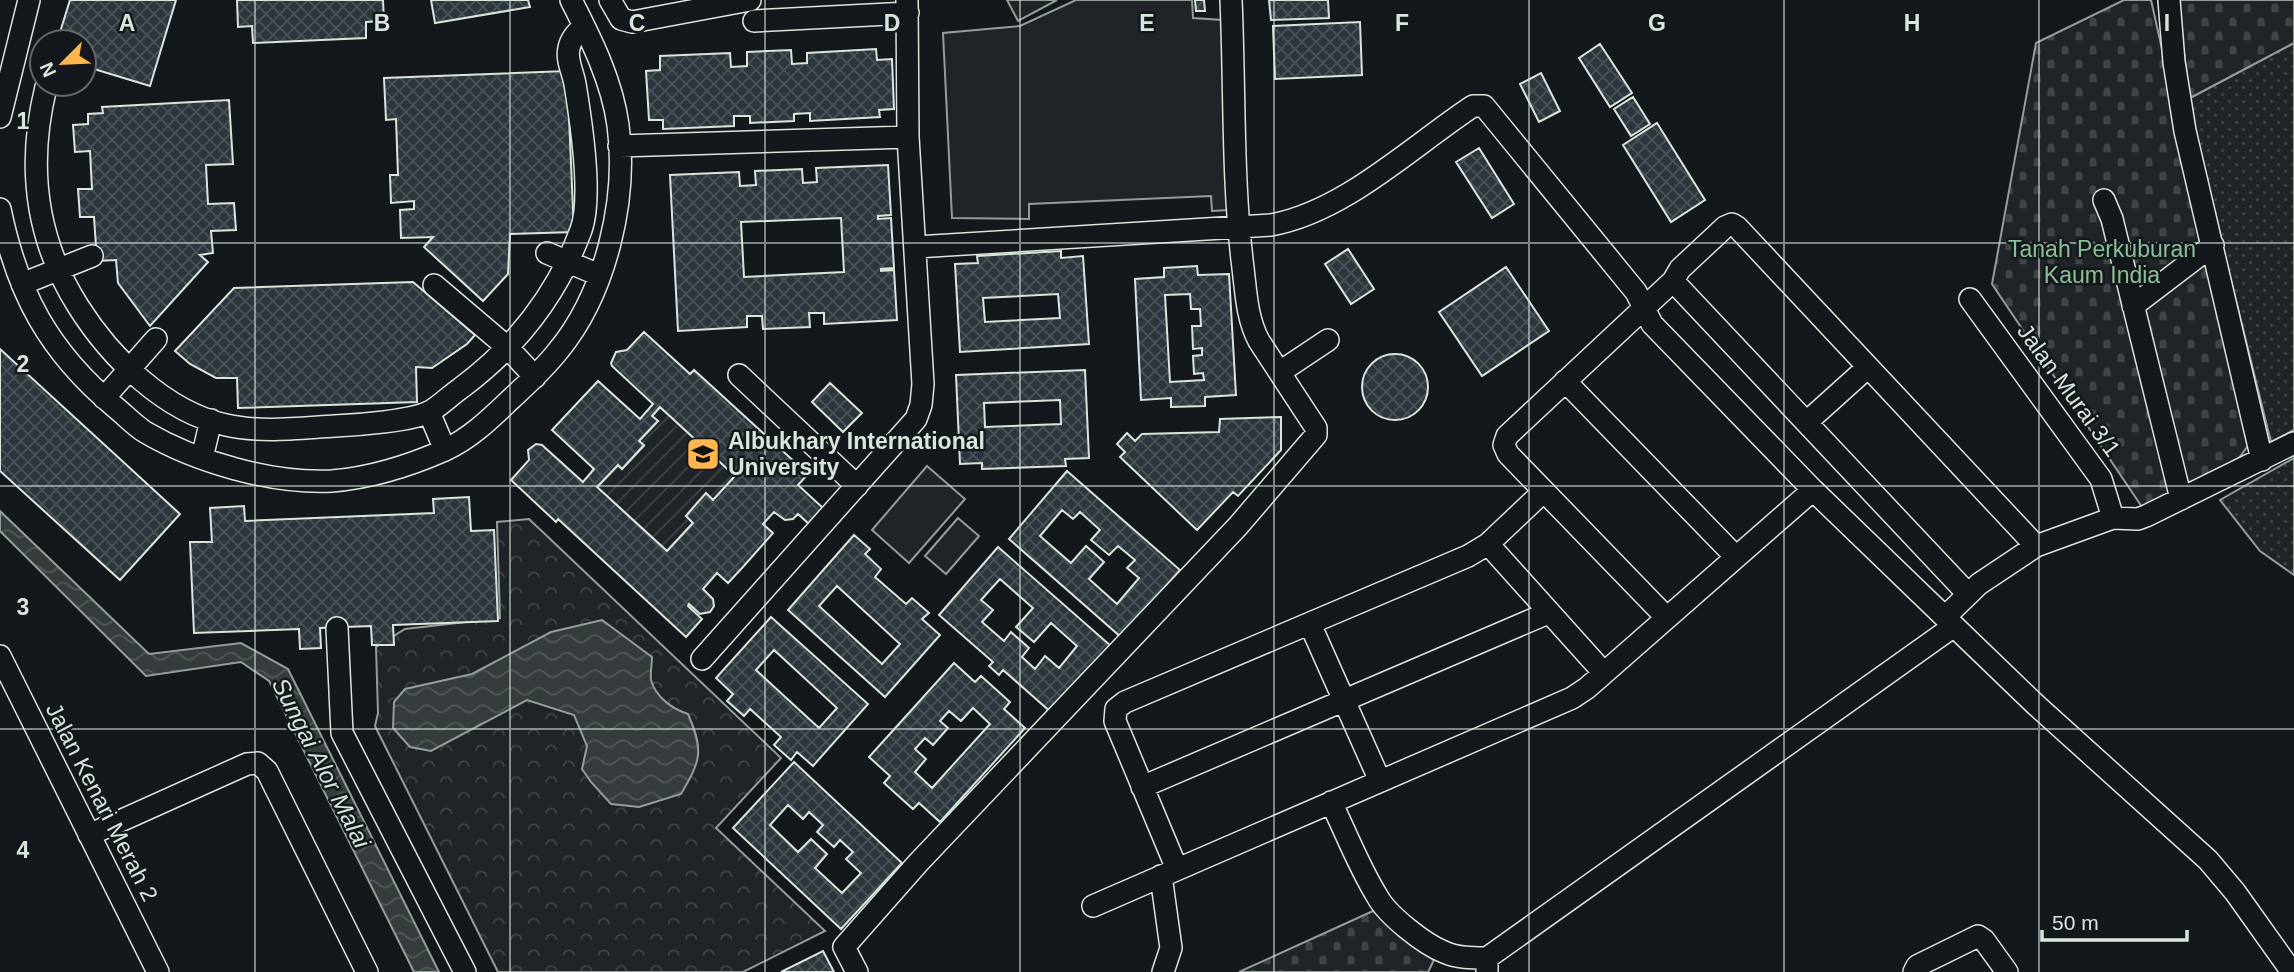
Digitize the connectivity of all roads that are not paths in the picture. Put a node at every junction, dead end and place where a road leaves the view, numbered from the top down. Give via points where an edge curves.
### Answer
1 (29, 0) edge
2 (571, 0) edge
3 (610, 0) edge
4 (1231, 0) edge
5 (2169, 0) edge
6 (907, 6) edge
7 (664, 8) edge
8 (752, 10) edge
9 (584, 26) junction
10 (43, 98) edge
11 (0, 117) edge
12 (908, 137) junction
13 (620, 146) junction
14 (2104, 200) dead end
15 (0, 209) edge
16 (1238, 227) junction
17 (2213, 245) junction
18 (916, 247) junction
19 (92, 256) dead end
20 (556, 258) junction
21 (57, 269) junction
22 (599, 275) junction
23 (1673, 281) junction
24 (22, 284) junction
25 (435, 285) dead end
26 (1970, 299) dead end
27 (1644, 306) junction
28 (2133, 306) junction
29 (156, 339) dead end
30 (1328, 340) dead end
31 (507, 347) junction
32 (1868, 366) junction
33 (130, 369) junction
34 (1280, 373) junction
35 (739, 375) dead end
36 (535, 377) junction
37 (1565, 381) junction
38 (104, 398) junction
39 (429, 412) junction
40 (212, 420) junction
41 (1808, 421) junction
42 (2294, 443) edge
43 (445, 450) junction
44 (202, 458) junction
45 (2262, 460) junction
46 (857, 486) junction
47 (1813, 490) junction
48 (1544, 491) junction
49 (2181, 499) junction
50 (2113, 518) junction
51 (1488, 544) junction
52 (2036, 547) junction
53 (1736, 557) junction
54 (1968, 594) junction
55 (1548, 613) junction
56 (1667, 618) junction
57 (1949, 621) junction
58 (1310, 624) junction
59 (337, 628) dead end
60 (0, 656) edge
61 (702, 659) dead end
62 (1604, 673) junction
63 (1344, 700) junction
64 (1380, 781) junction
65 (1142, 787) junction
66 (1331, 802) junction
67 (89, 835) junction
68 (1169, 873) junction
69 (1093, 906) dead end
70 (1487, 965) edge
71 (1163, 970) edge
72 (2289, 971) edge
73 (158, 972) edge
74 (367, 972) edge
75 (465, 972) edge
76 (858, 972) edge
77 (1914, 972) edge
78 (2007, 972) edge

1 - 11 street
2 - 9 street
3 - 7 street via 617,15 626,21
4 - 16 street
5 - 17 street via 2185,131
6 - 8 street
6 - 12 street
7 - 8 street
9 - 13 street via 610,86
9 - 20 street via 569,45 567,57 575,82 583,154 584,219
10 - 21 street via 36,153 38,203
12 - 13 street
12 - 18 street
13 - 22 street via 620,181 610,245
14 - 28 street
15 - 24 street
16 - 18 street
16 - 27 street via 1288,222 1328,207 1478,104 1488,109
16 - 34 street via 1252,328
17 - 28 street
17 - 45 street
18 - 46 street via 921,405 916,419
19 - 21 street
20 - 22 street
20 - 31 street via 536,317
21 - 24 street
21 - 33 street via 96,335
22 - 36 street via 580,319
23 - 27 street
23 - 32 street via 1724,227 1734,225
23 - 41 street
24 - 38 street via 52,342
25 - 31 street
26 - 50 street, Jalan Murai 3/1 via 2101,479
27 - 37 street
27 - 47 street via 1652,324
28 - 49 street
29 - 33 street
30 - 34 street
31 - 36 street
31 - 39 street via 491,366
32 - 41 street
32 - 52 street
33 - 38 street
33 - 40 street via 147,386
34 - 76 street via 1316,428 1316,435 1238,526 844,947
35 - 46 street
36 - 43 street via 482,426
37 - 48 street via 1507,436 1504,445
37 - 53 street
38 - 44 street via 142,430
39 - 40 street via 368,425 270,429
39 - 43 street
40 - 44 street
41 - 54 street
42 - 45 street
43 - 44 street via 388,470 334,481 285,478
45 - 49 street
46 - 61 street
47 - 53 street
47 - 57 street
48 - 51 street
48 - 56 street
49 - 50 street via 2138,519
50 - 52 street
51 - 55 street
51 - 58 street
52 - 54 street
53 - 56 street
54 - 57 street
55 - 62 street
55 - 63 street
56 - 62 street
57 - 70 street
57 - 72 street via 2208,860
58 - 63 street
58 - 65 street via 1116,709 1115,721
59 - 75 street via 342,733
60 - 67 street, Jalan Kenari Merah 2
62 - 64 street via 1572,698
63 - 64 street
63 - 65 street
64 - 66 street
65 - 68 street
66 - 68 street
66 - 70 street via 1378,898 1392,914 1433,947
67 - 73 street, Jalan Kenari Merah 2
67 - 74 street via 247,764 258,764 267,771
68 - 69 street
68 - 71 street via 1171,948
77 - 78 street via 1917,966 1978,936

